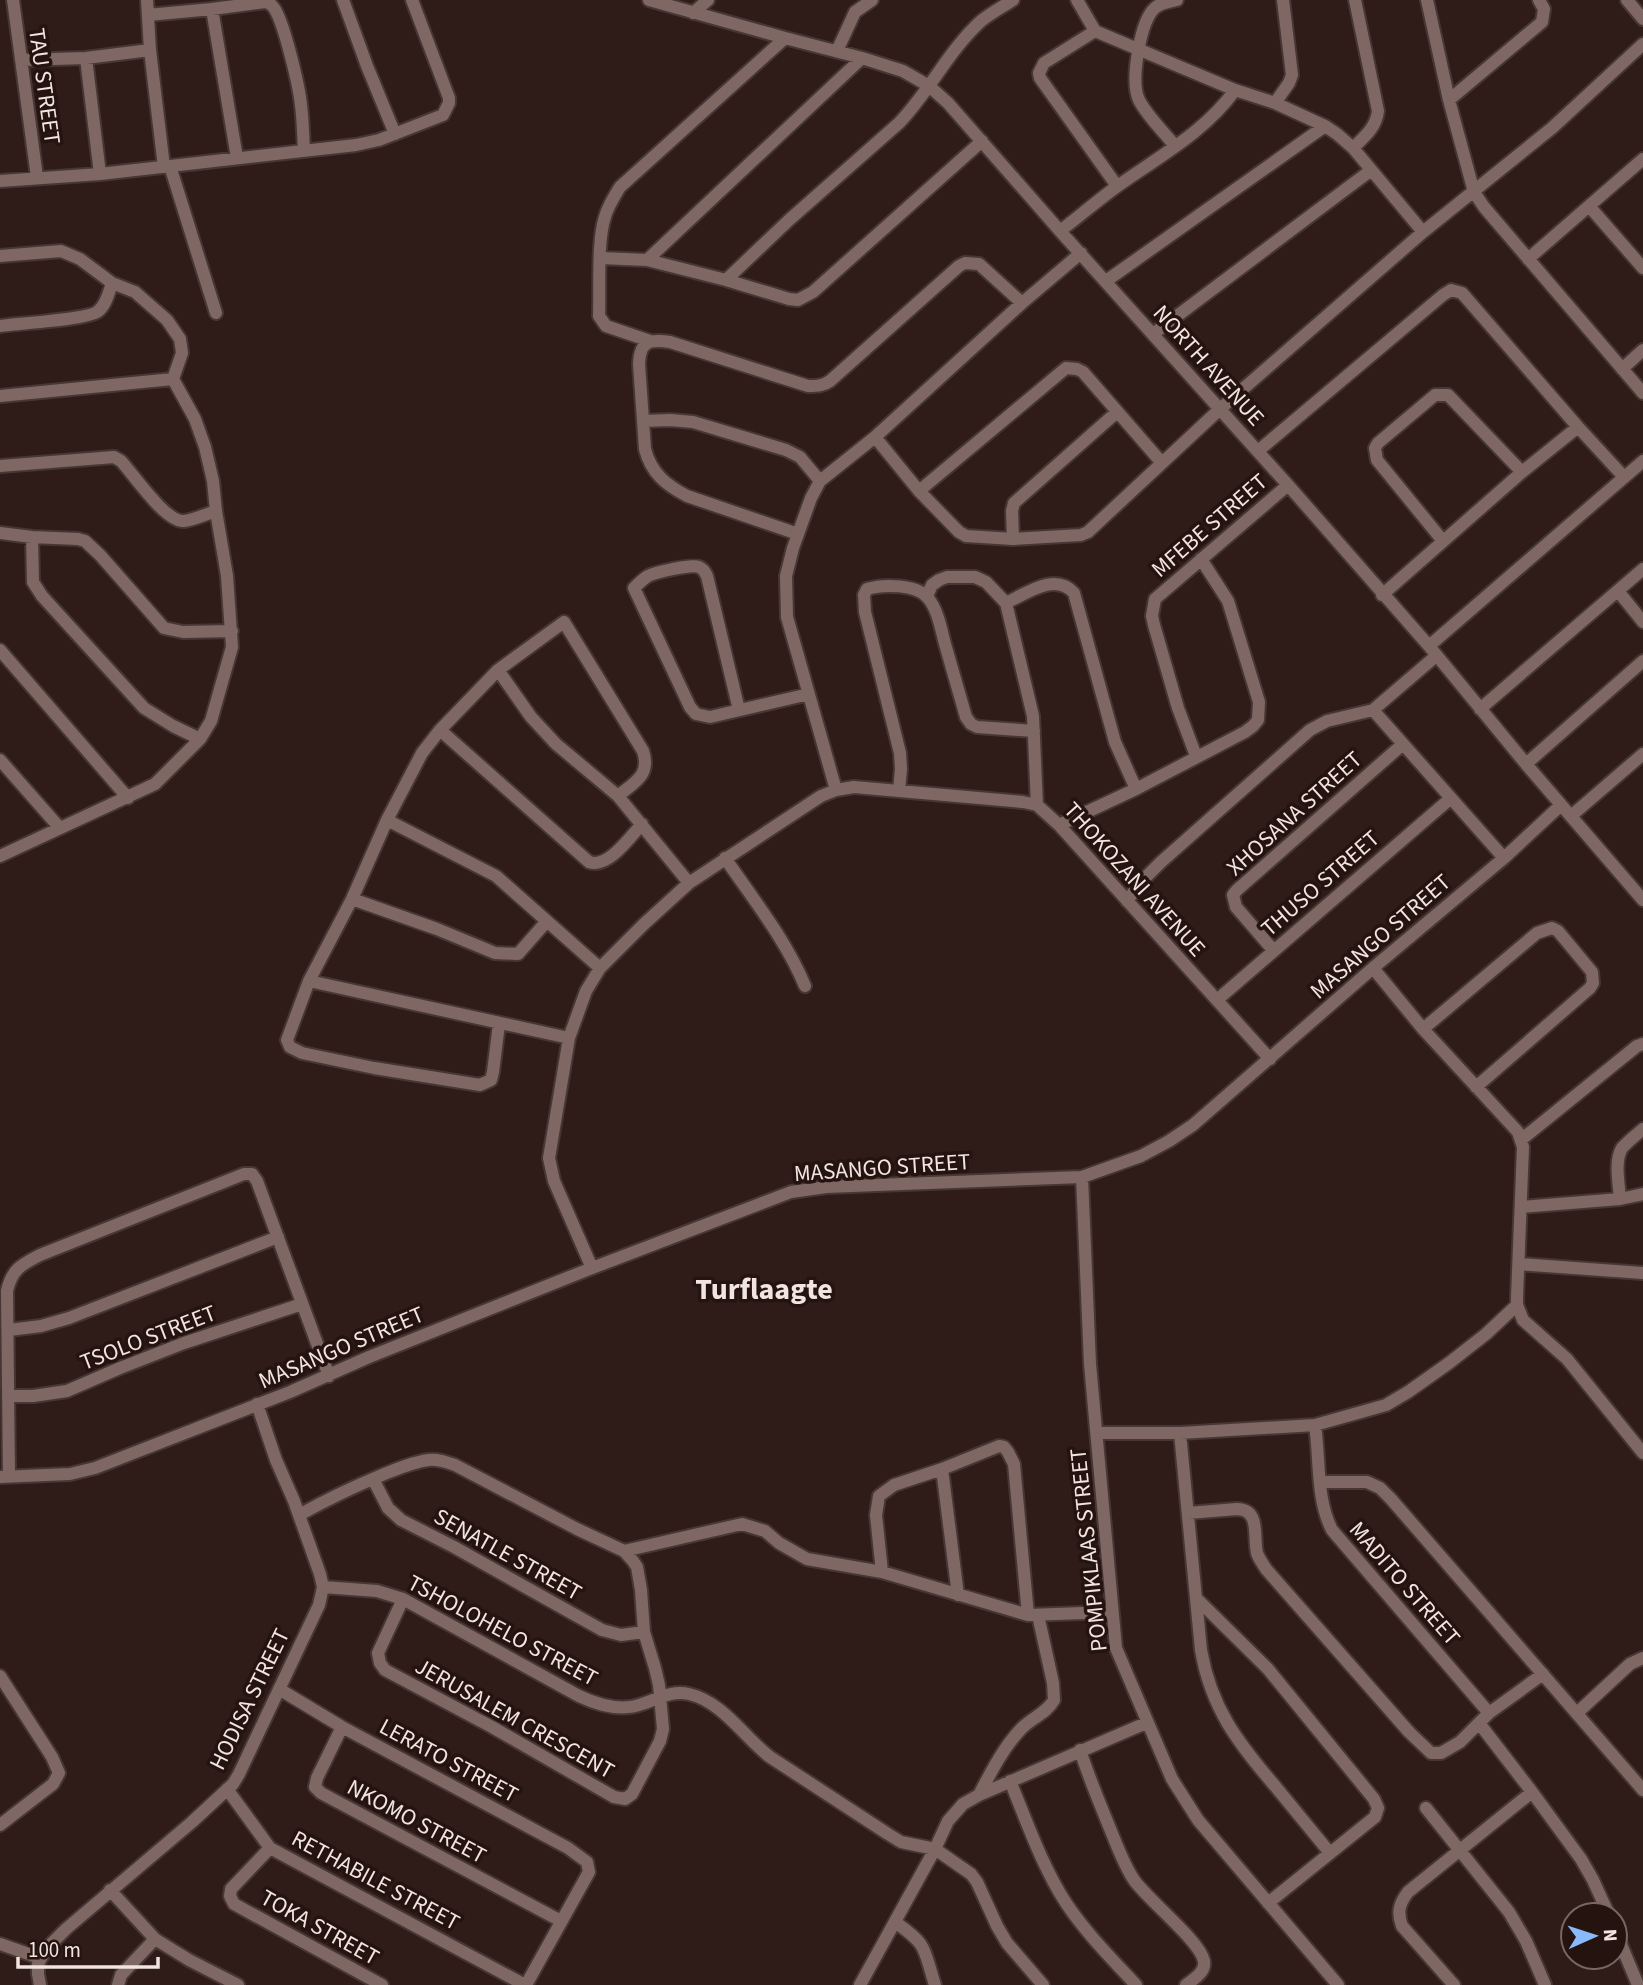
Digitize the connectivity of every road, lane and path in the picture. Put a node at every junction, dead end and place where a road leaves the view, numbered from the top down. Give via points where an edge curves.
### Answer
1 (13, 0) edge
2 (147, 0) edge
3 (343, 0) edge
4 (412, 0) edge
5 (649, 0) edge
6 (708, 0) edge
7 (872, 0) edge
8 (1013, 0) edge
9 (1077, 0) edge
10 (1177, 0) edge
11 (1283, 0) edge
12 (1355, 0) edge
13 (1427, 0) edge
14 (1539, 0) edge
15 (1627, 0) edge
16 (212, 9) junction
17 (693, 13) junction
18 (148, 15) junction
19 (1643, 19) edge
20 (1095, 31) junction
21 (785, 38) junction
22 (1643, 44) edge
23 (150, 50) junction
24 (1137, 50) junction
25 (837, 51) junction
26 (86, 58) junction
27 (862, 58) junction
28 (21, 60) junction
29 (929, 86) junction
30 (1235, 90) junction
31 (1449, 100) junction
32 (1275, 103) junction
33 (1325, 126) junction
34 (395, 134) junction
35 (982, 141) junction
36 (1175, 146) junction
37 (1353, 148) junction
38 (304, 150) junction
39 (237, 158) junction
40 (1643, 159) edge
41 (167, 166) junction
42 (1370, 171) junction
43 (100, 174) junction
44 (37, 177) junction
45 (0, 181) edge
46 (1117, 186) junction
47 (1474, 192) junction
48 (1589, 206) junction
49 (1060, 231) junction
50 (1423, 232) junction
51 (1080, 253) junction
52 (0, 256) edge
53 (601, 258) junction
54 (1528, 259) junction
55 (647, 260) junction
56 (1641, 260) edge
57 (726, 280) junction
58 (1106, 281) junction
59 (112, 283) junction
60 (1022, 303) junction
61 (216, 313) dead end
62 (0, 326) edge
63 (1153, 334) junction
64 (650, 341) junction
65 (1643, 350) edge
66 (1622, 369) junction
67 (173, 379) junction
68 (1643, 393) edge
69 (0, 396) edge
70 (1220, 410) junction
71 (1117, 412) junction
72 (644, 421) junction
73 (1578, 427) junction
74 (875, 438) junction
75 (1258, 451) junction
76 (1643, 461) edge
77 (1162, 463) junction
78 (0, 466) edge
79 (1522, 472) junction
80 (1624, 477) junction
81 (820, 481) junction
82 (1288, 485) junction
83 (919, 491) junction
84 (216, 511) junction
85 (0, 533) edge
86 (798, 534) junction
87 (32, 537) junction
88 (1013, 539) junction
89 (1443, 541) junction
90 (1201, 559) junction
91 (1643, 569) edge
92 (1618, 591) junction
93 (1382, 595) junction
94 (927, 596) junction
95 (1006, 603) junction
96 (1643, 622) edge
97 (232, 631) junction
98 (0, 650) edge
99 (1432, 651) junction
100 (1643, 661) edge
101 (498, 670) junction
102 (808, 694) junction
103 (1480, 709) junction
104 (740, 710) junction
105 (1373, 710) junction
106 (440, 730) junction
107 (1034, 731) junction
108 (200, 739) junction
109 (1404, 744) junction
110 (1643, 754) edge
111 (1196, 756) junction
112 (0, 760) edge
113 (1526, 764) junction
114 (1136, 789) junction
115 (836, 790) junction
116 (898, 791) junction
117 (618, 796) junction
118 (128, 798) junction
119 (1451, 798) junction
120 (1037, 805) junction
121 (1561, 805) junction
122 (1571, 816) junction
123 (387, 820) junction
124 (642, 824) junction
125 (1059, 825) junction
126 (59, 827) junction
127 (0, 856) edge
128 (725, 858) junction
129 (1504, 858) junction
130 (689, 883) junction
131 (352, 899) junction
132 (1643, 900) edge
133 (1128, 901) junction
134 (547, 920) junction
135 (1274, 951) junction
136 (600, 968) junction
137 (1373, 968) junction
138 (309, 981) junction
139 (805, 986) dead end
140 (1217, 1000) junction
141 (499, 1024) junction
142 (1423, 1028) junction
143 (569, 1038) junction
144 (1643, 1044) edge
145 (1270, 1059) junction
146 (1476, 1087) junction
147 (1643, 1129) edge
148 (1522, 1139) junction
149 (1082, 1177) junction
150 (1643, 1194) edge
151 (1620, 1199) junction
152 (1521, 1207) junction
153 (278, 1237) junction
154 (1519, 1264) junction
155 (592, 1268) junction
156 (1643, 1273) edge
157 (302, 1304) junction
158 (1517, 1305) junction
159 (9, 1330) junction
160 (330, 1376) junction
161 (8, 1396) junction
162 (257, 1404) junction
163 (1315, 1425) junction
164 (1097, 1433) junction
165 (1180, 1433) junction
166 (1643, 1453) edge
167 (942, 1469) junction
168 (5, 1477) edge
169 (373, 1479) junction
170 (1321, 1482) junction
171 (1188, 1513) junction
172 (299, 1515) junction
173 (624, 1551) junction
174 (882, 1572) junction
175 (323, 1587) junction
176 (958, 1595) junction
177 (1196, 1598) junction
178 (404, 1599) junction
179 (1111, 1612) junction
180 (1033, 1615) junction
181 (644, 1632) junction
182 (1643, 1658) edge
183 (1543, 1674) junction
184 (0, 1676) edge
185 (279, 1689) junction
186 (660, 1696) junction
187 (1489, 1713) junction
188 (1577, 1713) junction
189 (1146, 1723) junction
190 (1479, 1723) junction
191 (342, 1727) junction
192 (1080, 1750) junction
193 (1010, 1781) junction
194 (227, 1789) junction
195 (1643, 1790) edge
196 (1532, 1792) junction
197 (979, 1795) junction
198 (1426, 1808) dead end
199 (0, 1825) edge
200 (270, 1848) junction
201 (935, 1849) junction
202 (1461, 1850) junction
203 (1330, 1853) junction
204 (110, 1890) junction
205 (1603, 1901) edge
206 (1268, 1903) junction
207 (561, 1921) junction
208 (895, 1922) junction
209 (155, 1939) junction
210 (0, 1944) edge
211 (40, 1958) junction
212 (1629, 1963) edge
213 (1331, 1983) edge
214 (40, 1985) edge
215 (118, 1985) edge
216 (238, 1985) edge
217 (382, 1985) edge
218 (525, 1985) edge
219 (860, 1985) edge
220 (936, 1985) edge
221 (1044, 1985) edge
222 (1136, 1985) edge
223 (1186, 1985) edge
224 (1454, 1985) edge
225 (1545, 1985) edge
226 (1638, 1985) edge

1 - 28 street, TAU STREET
2 - 18 street
3 - 34 street
4 - 34 street via 449,103 443,115
5 - 17 street, NORTH AVENUE
6 - 17 street
7 - 25 street via 855,12
8 - 29 street via 980,22
9 - 20 street
10 - 24 street via 1151,12
11 - 32 street via 1292,75
12 - 37 street via 1378,111 1372,128
13 - 31 street
14 - 31 street via 1544,9 1542,22
15 - 19 street
16 - 18 street
16 - 38 street via 265,2 274,7 298,89
16 - 39 street
17 - 21 street, NORTH AVENUE
18 - 23 street
20 - 24 street
20 - 46 street via 1044,63 1039,73
21 - 25 street, NORTH AVENUE
21 - 53 street via 620,187 604,219
22 - 47 street
23 - 26 street
23 - 41 street
24 - 30 street
24 - 36 street via 1138,98
25 - 27 street, NORTH AVENUE
26 - 28 street
26 - 43 street
27 - 29 street, NORTH AVENUE via 903,71
27 - 55 street
28 - 44 street, TAU STREET
29 - 35 street, NORTH AVENUE
29 - 57 street via 899,123
30 - 32 street
30 - 36 street via 1216,114
31 - 47 street
32 - 33 street
33 - 37 street
33 - 58 street
34 - 38 street via 364,144
35 - 49 street, NORTH AVENUE
35 - 57 street via 804,298 789,299
36 - 46 street
37 - 42 street
38 - 39 street
39 - 41 street
40 - 48 street
41 - 43 street
41 - 61 street
42 - 50 street
42 - 63 street
43 - 44 street
44 - 45 street
46 - 49 street
47 - 50 street
47 - 54 street
48 - 54 street
48 - 56 street
49 - 51 street, NORTH AVENUE
50 - 70 street
51 - 58 street, NORTH AVENUE
51 - 60 street
52 - 59 street via 61,251
53 - 55 street
53 - 64 street via 601,321
54 - 66 street
55 - 57 street
58 - 63 street, NORTH AVENUE
59 - 62 street via 99,311
59 - 67 street via 145,299 173,327 183,346
60 - 64 street via 979,264 965,263 830,381 816,386 670,342
60 - 74 street
63 - 70 street, NORTH AVENUE
64 - 72 street via 640,352
65 - 66 street
66 - 68 street
67 - 69 street
67 - 84 street via 205,447
70 - 75 street, NORTH AVENUE
70 - 77 street
71 - 77 street
71 - 83 street via 1083,372 1066,368
71 - 88 street via 1014,503
72 - 81 street via 693,422 786,450 800,457
72 - 86 street via 648,461 673,488
73 - 75 street via 1462,293 1451,290
73 - 79 street
73 - 80 street
74 - 81 street
74 - 83 street
75 - 82 street, NORTH AVENUE
76 - 80 street
77 - 88 street via 1088,532
78 - 84 street via 114,457 176,520
79 - 89 street
79 - 89 street via 1448,395 1435,395 1388,435 1375,448 1377,460
80 - 99 street
81 - 86 street
82 - 90 street, MFEBE STREET
82 - 93 street, NORTH AVENUE
83 - 88 street via 966,536
84 - 97 street
85 - 87 street
86 - 102 street via 785,598
87 - 97 street via 85,541 164,628
87 - 108 street via 33,582 42,596 144,708
89 - 93 street
90 - 111 street, MFEBE STREET via 1155,599 1152,616
90 - 111 street via 1228,601 1260,711 1253,726
91 - 92 street
92 - 96 street
92 - 103 street
93 - 99 street, NORTH AVENUE
94 - 95 street via 939,580 975,577
94 - 107 street via 971,724
94 - 116 street via 904,586 872,587 864,595 900,753
95 - 107 street
95 - 114 street via 1057,583 1068,585 1074,593 1115,742
97 - 108 street via 218,699
98 - 118 street
99 - 103 street, NORTH AVENUE
99 - 105 street
100 - 113 street
101 - 106 street
101 - 117 street via 556,744
101 - 117 street via 564,622 646,760 641,776
102 - 104 street
102 - 115 street
103 - 113 street, NORTH AVENUE
104 - 104 street via 704,571 692,567 643,579 634,587 690,708 710,717
105 - 109 street
105 - 133 street via 1310,730 1161,862
106 - 123 street via 422,752
106 - 124 street via 589,862 604,862
107 - 120 street
108 - 118 street via 155,784
109 - 119 street
109 - 135 street, XHOSANA STREET via 1233,895 1236,907
110 - 122 street
111 - 114 street
112 - 126 street
113 - 121 street, NORTH AVENUE
114 - 125 street
115 - 116 street, THOKOZANI AVENUE
115 - 128 street, THOKOZANI AVENUE
116 - 120 street, THOKOZANI AVENUE
117 - 124 street
118 - 126 street
119 - 129 street
119 - 135 street, THUSO STREET
120 - 125 street, THOKOZANI AVENUE
121 - 122 street, NORTH AVENUE
121 - 129 street, MASANGO STREET
122 - 132 street, NORTH AVENUE
123 - 131 street
123 - 134 street via 496,876
124 - 130 street
125 - 133 street, THOKOZANI AVENUE
126 - 127 street
128 - 130 street, THOKOZANI AVENUE
128 - 139 street
129 - 137 street, MASANGO STREET
130 - 136 street, THOKOZANI AVENUE
131 - 134 street via 503,955 518,954
131 - 138 street
133 - 140 street, THOKOZANI AVENUE
134 - 136 street
135 - 140 street, THUSO STREET
136 - 143 street, THOKOZANI AVENUE
137 - 142 street
137 - 145 street, MASANGO STREET
138 - 141 street
138 - 141 street via 287,1040 302,1053 480,1085 491,1080
140 - 145 street, THOKOZANI AVENUE
141 - 143 street
142 - 146 street
142 - 146 street via 1537,933 1552,928 1558,931 1592,972 1593,983
143 - 155 street, THOKOZANI AVENUE via 549,1158 554,1181
144 - 148 street
145 - 149 street, MASANGO STREET via 1169,1141
146 - 148 street
147 - 151 street via 1620,1152
148 - 152 street
149 - 155 street, MASANGO STREET via 791,1192
149 - 164 street, POMPIKLAAS STREET
150 - 151 street
151 - 152 street
152 - 154 street
153 - 157 street
153 - 159 street via 69,1318
153 - 159 street via 257,1181 252,1174 244,1174 26,1262 12,1275 7,1291
154 - 156 street
154 - 158 street
155 - 160 street, MASANGO STREET
157 - 160 street
157 - 161 street, TSOLO STREET via 184,1343 67,1391
158 - 163 street via 1408,1392 1386,1405
158 - 166 street via 1523,1320 1567,1359
159 - 161 street
160 - 162 street, MASANGO STREET
161 - 168 street
162 - 168 street, MASANGO STREET via 95,1468
162 - 172 street
163 - 165 street
163 - 170 street, MADITO STREET
164 - 165 street
164 - 179 street, POMPIKLAAS STREET
165 - 171 street
167 - 174 street via 894,1485 878,1496
167 - 176 street
167 - 180 street via 999,1446 1008,1452 1014,1464
169 - 172 street
169 - 173 street via 407,1465 443,1461
169 - 181 street, SENATLE STREET via 388,1508 401,1520 602,1630 621,1635
170 - 183 street via 1367,1482 1380,1488
170 - 187 street, MADITO STREET via 1332,1530
171 - 177 street
171 - 190 street via 1245,1509 1254,1521 1258,1555 1266,1569 1431,1753 1451,1748
172 - 175 street
173 - 174 street via 742,1524 765,1531 807,1559
173 - 181 street, JERUSALEM CRESCENT via 638,1574
174 - 176 street
175 - 178 street, TSHOLOHELO STREET via 377,1591
175 - 185 street, HODISA STREET
176 - 180 street
177 - 203 street via 1206,1675 1224,1720
177 - 203 street via 1268,1670 1376,1803 1376,1817
178 - 186 street, TSHOLOHELO STREET via 589,1701 629,1707
178 - 186 street, JERUSALEM CRESCENT via 379,1653 385,1670 614,1797 625,1799 632,1794 660,1741
179 - 180 street
179 - 189 street, POMPIKLAAS STREET via 1116,1648
180 - 197 street via 1054,1700 1006,1746
181 - 186 street, JERUSALEM CRESCENT
182 - 188 street via 1630,1664
183 - 187 street
183 - 188 street
184 - 199 street via 59,1773 53,1784
185 - 191 street, LERATO STREET
185 - 194 street, HODISA STREET via 239,1774
186 - 201 street, TSHOLOHELO STREET via 679,1692 706,1701 770,1757 888,1834 901,1842
187 - 190 street
188 - 195 street
189 - 192 street
189 - 206 street, POMPIKLAAS STREET via 1184,1800
190 - 196 street
191 - 207 street, NKOMO STREET via 317,1778 321,1793
191 - 207 street, LERATO STREET via 587,1862 590,1870
192 - 193 street
192 - 223 street via 1134,1880 1203,1958 1203,1971
193 - 197 street
193 - 222 street via 1065,1901
194 - 200 street, RETHABILE STREET
194 - 204 street, HODISA STREET
196 - 202 street
196 - 205 street via 1581,1859
197 - 201 street via 956,1810
198 - 202 street
200 - 217 street, TOKA STREET via 231,1889 231,1901
200 - 218 street, RETHABILE STREET
201 - 208 street
201 - 221 street via 971,1874 996,1926
202 - 224 street via 1408,1892 1398,1916
202 - 225 street via 1519,1927
203 - 206 street
204 - 209 street
204 - 211 street, HODISA STREET
206 - 213 street, POMPIKLAAS STREET
207 - 218 street
208 - 219 street
208 - 220 street via 923,1946
209 - 215 street via 121,1975
209 - 216 street
210 - 211 street
211 - 214 street
212 - 226 street

